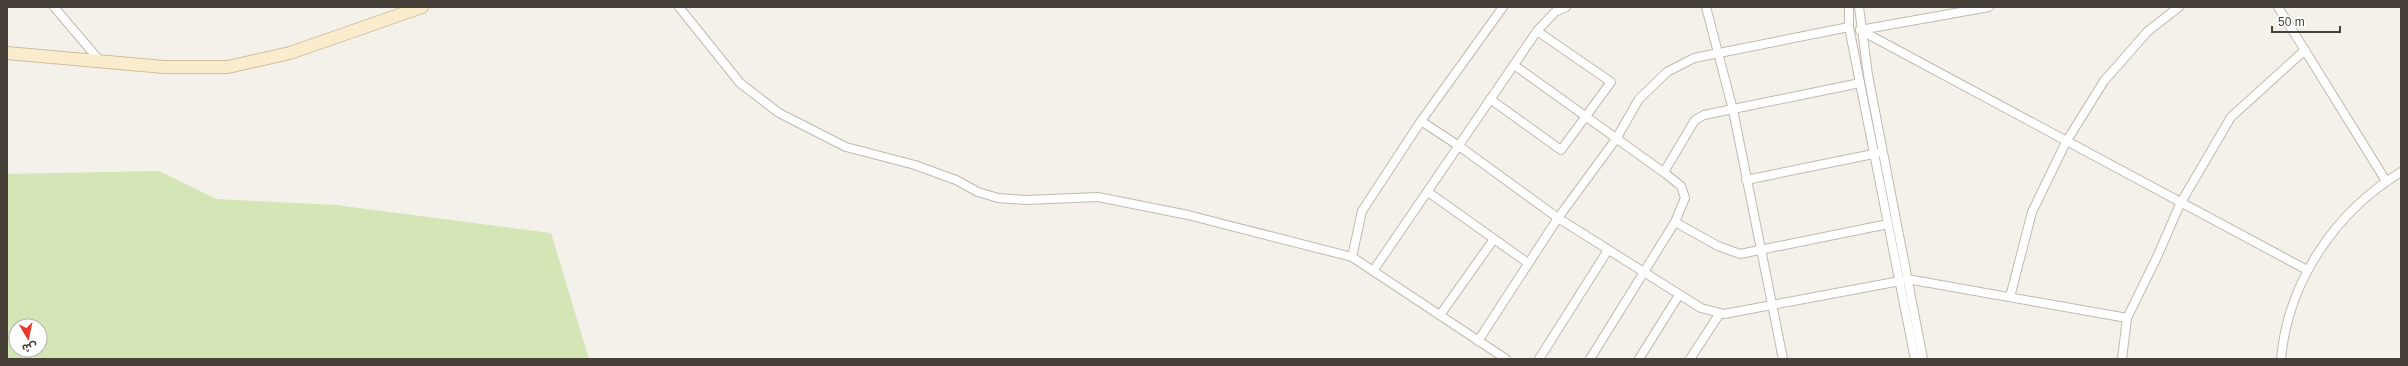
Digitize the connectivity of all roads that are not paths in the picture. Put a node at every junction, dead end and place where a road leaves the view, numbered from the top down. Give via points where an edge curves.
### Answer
1 (54, 7) edge
2 (422, 7) edge
3 (679, 7) edge
4 (1503, 7) edge
5 (1566, 7) edge
6 (1706, 7) edge
7 (1849, 7) edge
8 (1859, 7) edge
9 (1989, 7) edge
10 (2179, 7) edge
11 (2278, 7) edge
12 (1850, 26) junction
13 (1860, 30) junction
14 (1537, 31) junction
15 (2305, 50) junction
16 (7, 53) edge
17 (1718, 53) junction
18 (100, 61) junction
19 (1514, 65) junction
20 (1860, 83) junction
21 (1490, 99) junction
22 (1733, 110) junction
23 (1585, 116) junction
24 (1420, 121) junction
25 (1616, 139) junction
26 (2066, 142) junction
27 (1459, 146) junction
28 (1882, 152) junction
29 (1873, 153) junction
30 (1664, 172) junction
31 (2401, 172) edge
32 (1746, 180) junction
33 (2386, 181) junction
34 (1428, 192) junction
35 (2180, 204) junction
36 (1558, 218) junction
37 (1674, 222) junction
38 (1888, 224) junction
39 (1494, 238) junction
40 (1608, 250) junction
41 (1760, 250) junction
42 (1352, 257) junction
43 (1528, 263) junction
44 (2307, 270) junction
45 (1373, 272) junction
46 (1643, 273) junction
47 (1904, 280) junction
48 (1679, 295) junction
49 (2010, 297) junction
50 (1772, 304) junction
51 (1720, 313) junction
52 (1440, 315) junction
53 (2127, 318) junction
54 (1478, 341) junction
55 (1506, 359) edge
56 (1539, 359) edge
57 (1590, 359) edge
58 (1639, 359) edge
59 (1690, 359) edge
60 (1783, 359) edge
61 (1915, 359) edge
62 (1923, 359) edge
63 (2122, 359) edge
64 (2281, 359) edge

1 - 18 street
2 - 18 main road via 290,53 228,67 164,67
3 - 42 street via 740,83 779,113 846,146 915,165 998,198 1026,200 1098,197 1188,215
4 - 24 street
5 - 14 street via 1555,12
6 - 17 street
7 - 12 street
8 - 13 street
9 - 13 street
10 - 26 street via 2148,31 2104,81
11 - 15 street
12 - 17 street
12 - 20 street
13 - 26 street
13 - 28 street
14 - 19 street
14 - 23 street via 1611,82
15 - 33 street
15 - 35 street via 2231,116
16 - 18 main road
17 - 22 street
17 - 25 street via 1694,58 1667,72 1639,99
19 - 21 street
19 - 23 street
20 - 22 street
20 - 29 street
21 - 23 street via 1561,150
21 - 27 street
22 - 30 street via 1704,115 1695,120
22 - 32 street
23 - 25 street
24 - 27 street
24 - 42 street via 1362,211
25 - 30 street
25 - 36 street
26 - 35 street
26 - 49 street via 2032,212
27 - 34 street
27 - 36 street
28 - 29 street
28 - 47 street
29 - 32 street
29 - 38 street
30 - 37 street via 1681,186 1685,198
31 - 33 street
32 - 41 street
33 - 44 street via 2355,207 2333,232
34 - 39 street
34 - 45 street
35 - 44 street
35 - 53 street
36 - 40 street
36 - 43 street
37 - 41 street via 1732,253
37 - 46 street
38 - 41 street
38 - 47 street
39 - 43 street
39 - 52 street
40 - 46 street
40 - 56 street
41 - 50 street
42 - 45 street
43 - 54 street
44 - 64 street via 2292,306
45 - 52 street
46 - 48 street
46 - 57 street
47 - 49 street
47 - 50 street
47 - 61 street
47 - 62 street
48 - 51 street via 1701,308
48 - 58 street
49 - 53 street
50 - 51 street
50 - 60 street
51 - 59 street
52 - 54 street
53 - 63 street
54 - 55 street

